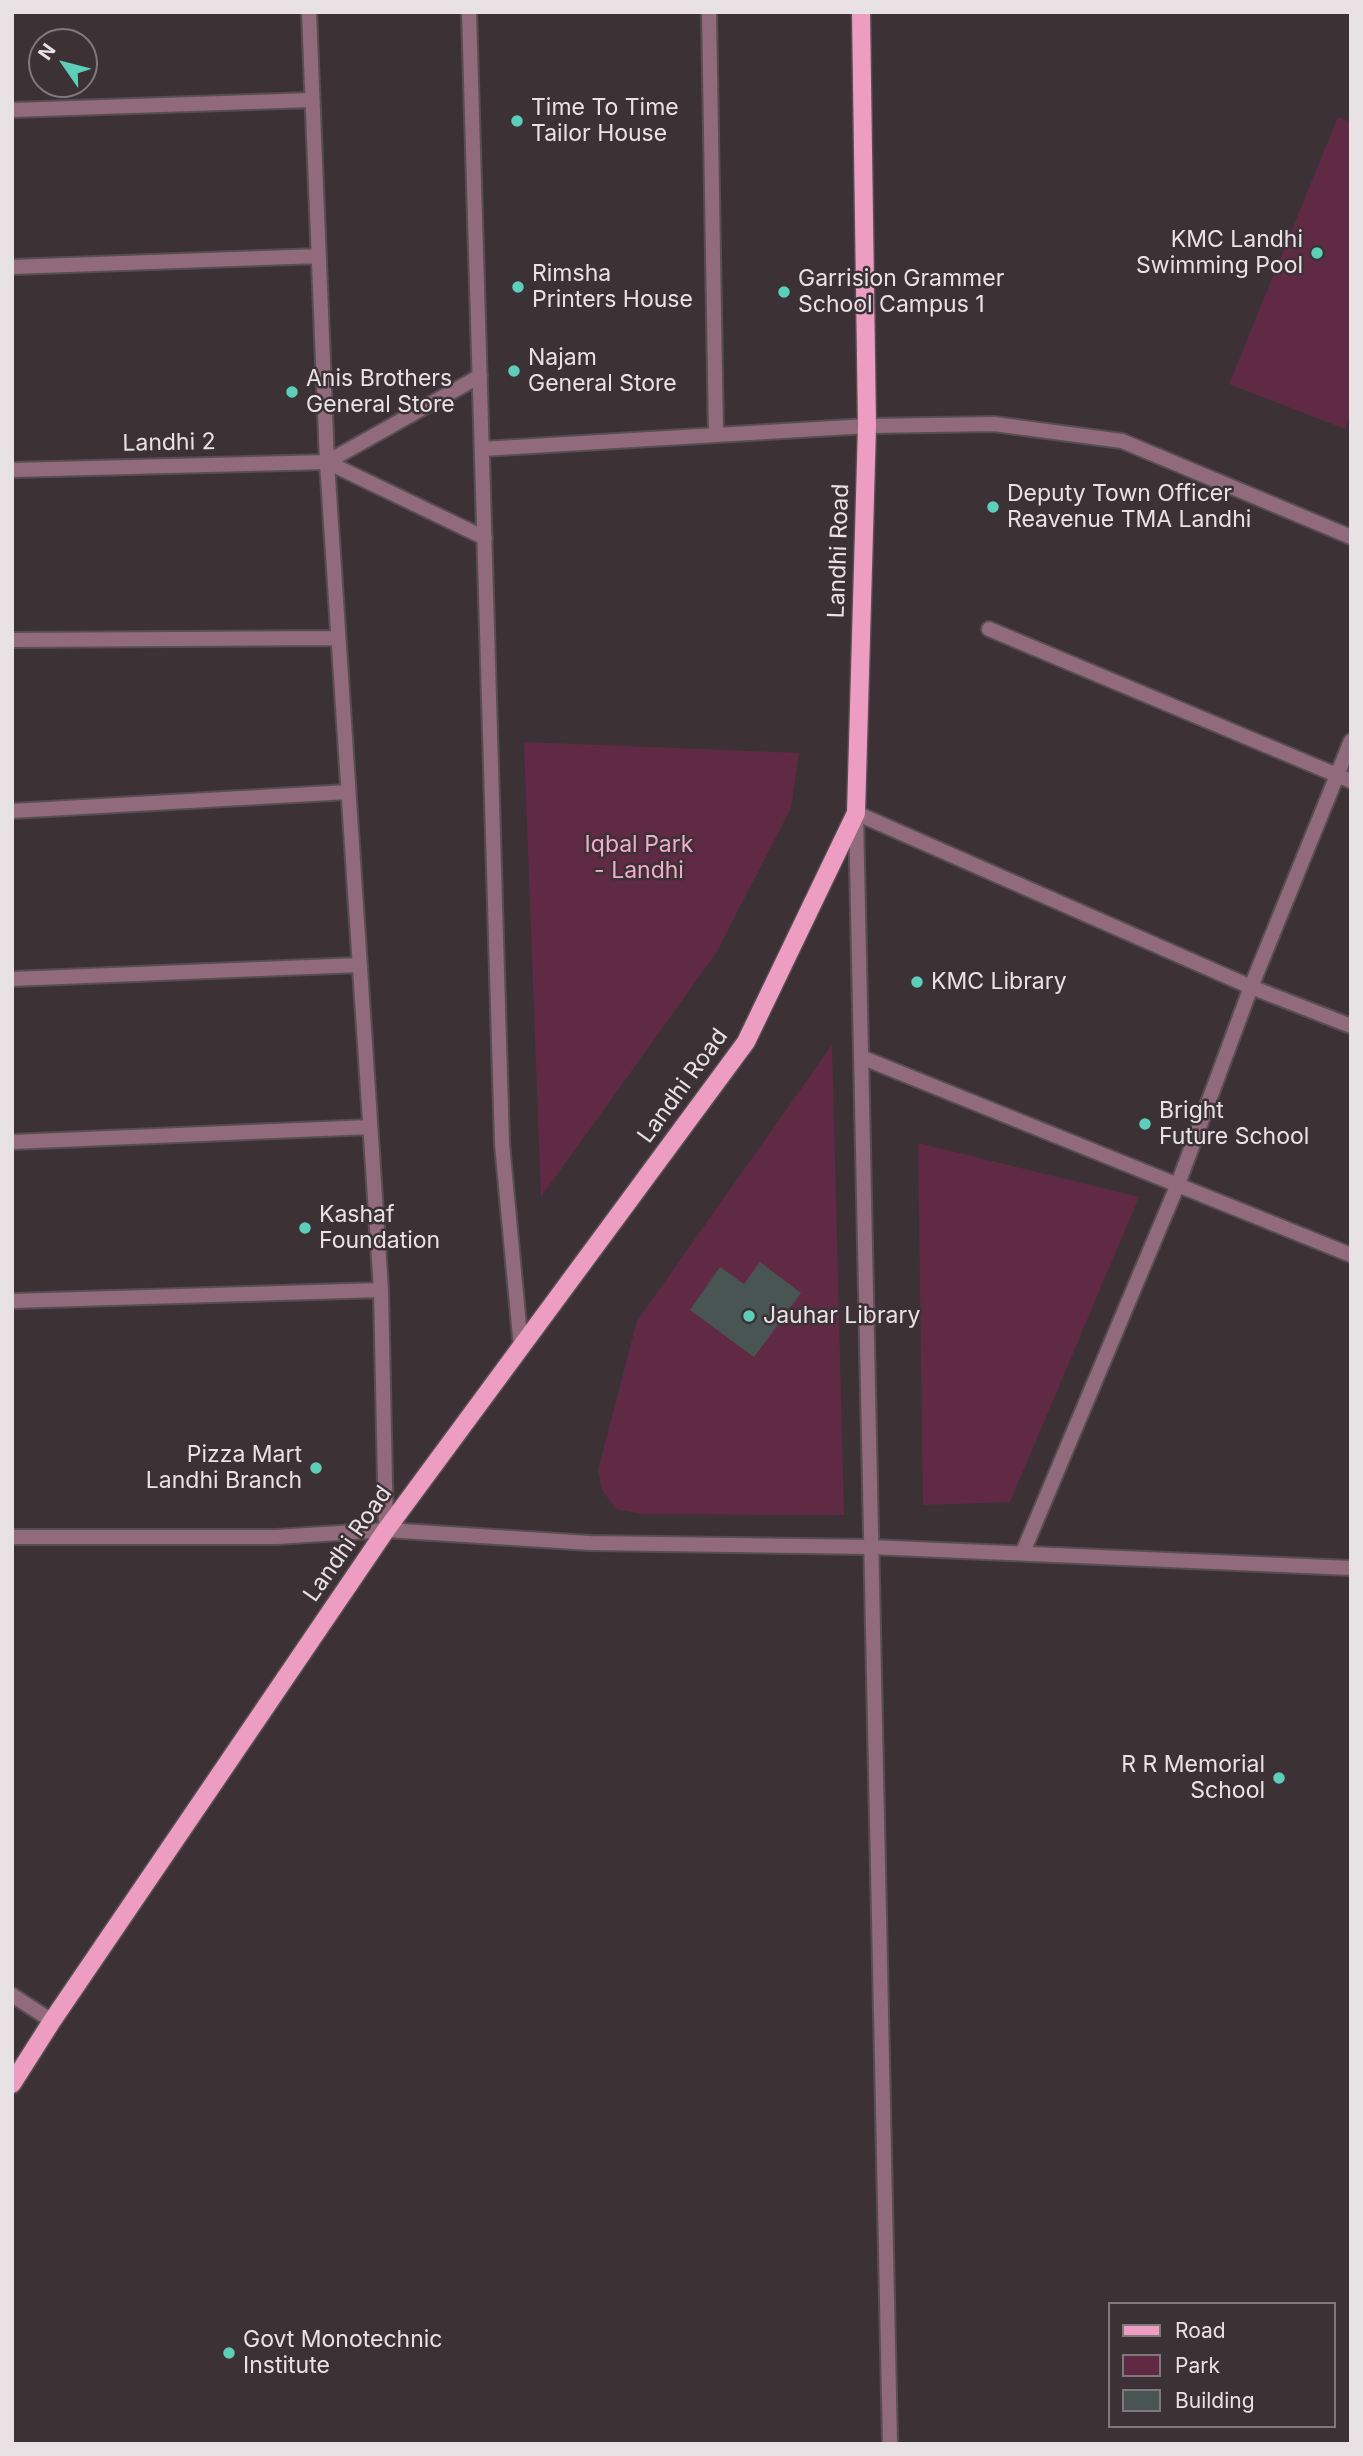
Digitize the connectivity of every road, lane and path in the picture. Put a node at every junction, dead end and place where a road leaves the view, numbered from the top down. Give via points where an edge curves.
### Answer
1 (309, 12) edge
2 (469, 12) edge
3 (709, 12) edge
4 (861, 12) edge
5 (312, 100) junction
6 (12, 110) edge
7 (319, 256) junction
8 (12, 267) edge
9 (480, 376) junction
10 (867, 426) junction
11 (716, 435) junction
12 (482, 449) junction
13 (327, 462) junction
14 (12, 470) edge
15 (1351, 537) edge
16 (485, 538) junction
17 (989, 629) dead end
18 (338, 638) junction
19 (12, 640) edge
20 (1351, 741) edge
21 (1344, 778) edge
22 (348, 792) junction
23 (12, 811) edge
24 (856, 813) junction
25 (359, 965) junction
26 (12, 979) edge
27 (1251, 987) junction
28 (1351, 1026) edge
29 (861, 1057) junction
30 (370, 1127) junction
31 (12, 1142) edge
32 (1178, 1184) junction
33 (1351, 1255) edge
34 (381, 1290) junction
35 (12, 1301) edge
36 (521, 1347) junction
37 (386, 1530) junction
38 (12, 1536) edge
39 (871, 1547) junction
40 (1023, 1552) junction
41 (1351, 1568) edge
42 (12, 1995) edge
43 (52, 2021) junction
44 (12, 2084) edge
45 (890, 2444) edge

1 - 5 street
2 - 9 street
3 - 11 street
4 - 10 main road, Landhi Road
5 - 6 street
5 - 7 street
7 - 8 street
7 - 13 street
9 - 12 street
9 - 13 street
10 - 11 street
10 - 15 street via 995,424 1122,442
10 - 24 main road, Landhi Road
11 - 12 street
12 - 16 street
13 - 14 street, Landhi 2
13 - 16 street
13 - 18 street
16 - 36 street via 502,1144
17 - 21 street
18 - 19 street
18 - 22 street
20 - 21 street
21 - 27 street
22 - 23 street
22 - 25 street
24 - 27 street
24 - 29 street
24 - 36 main road, Landhi Road via 746,1042
25 - 26 street
25 - 30 street
27 - 28 street
27 - 32 street
29 - 32 street
29 - 39 street
30 - 31 street
30 - 34 street
32 - 33 street
32 - 40 street
34 - 35 street
34 - 37 street
36 - 37 main road, Landhi Road
37 - 38 street via 276,1537
37 - 39 street via 590,1543
37 - 43 main road, Landhi Road
39 - 40 street
39 - 45 street
40 - 41 street
42 - 43 street
43 - 44 main road, Landhi Road

